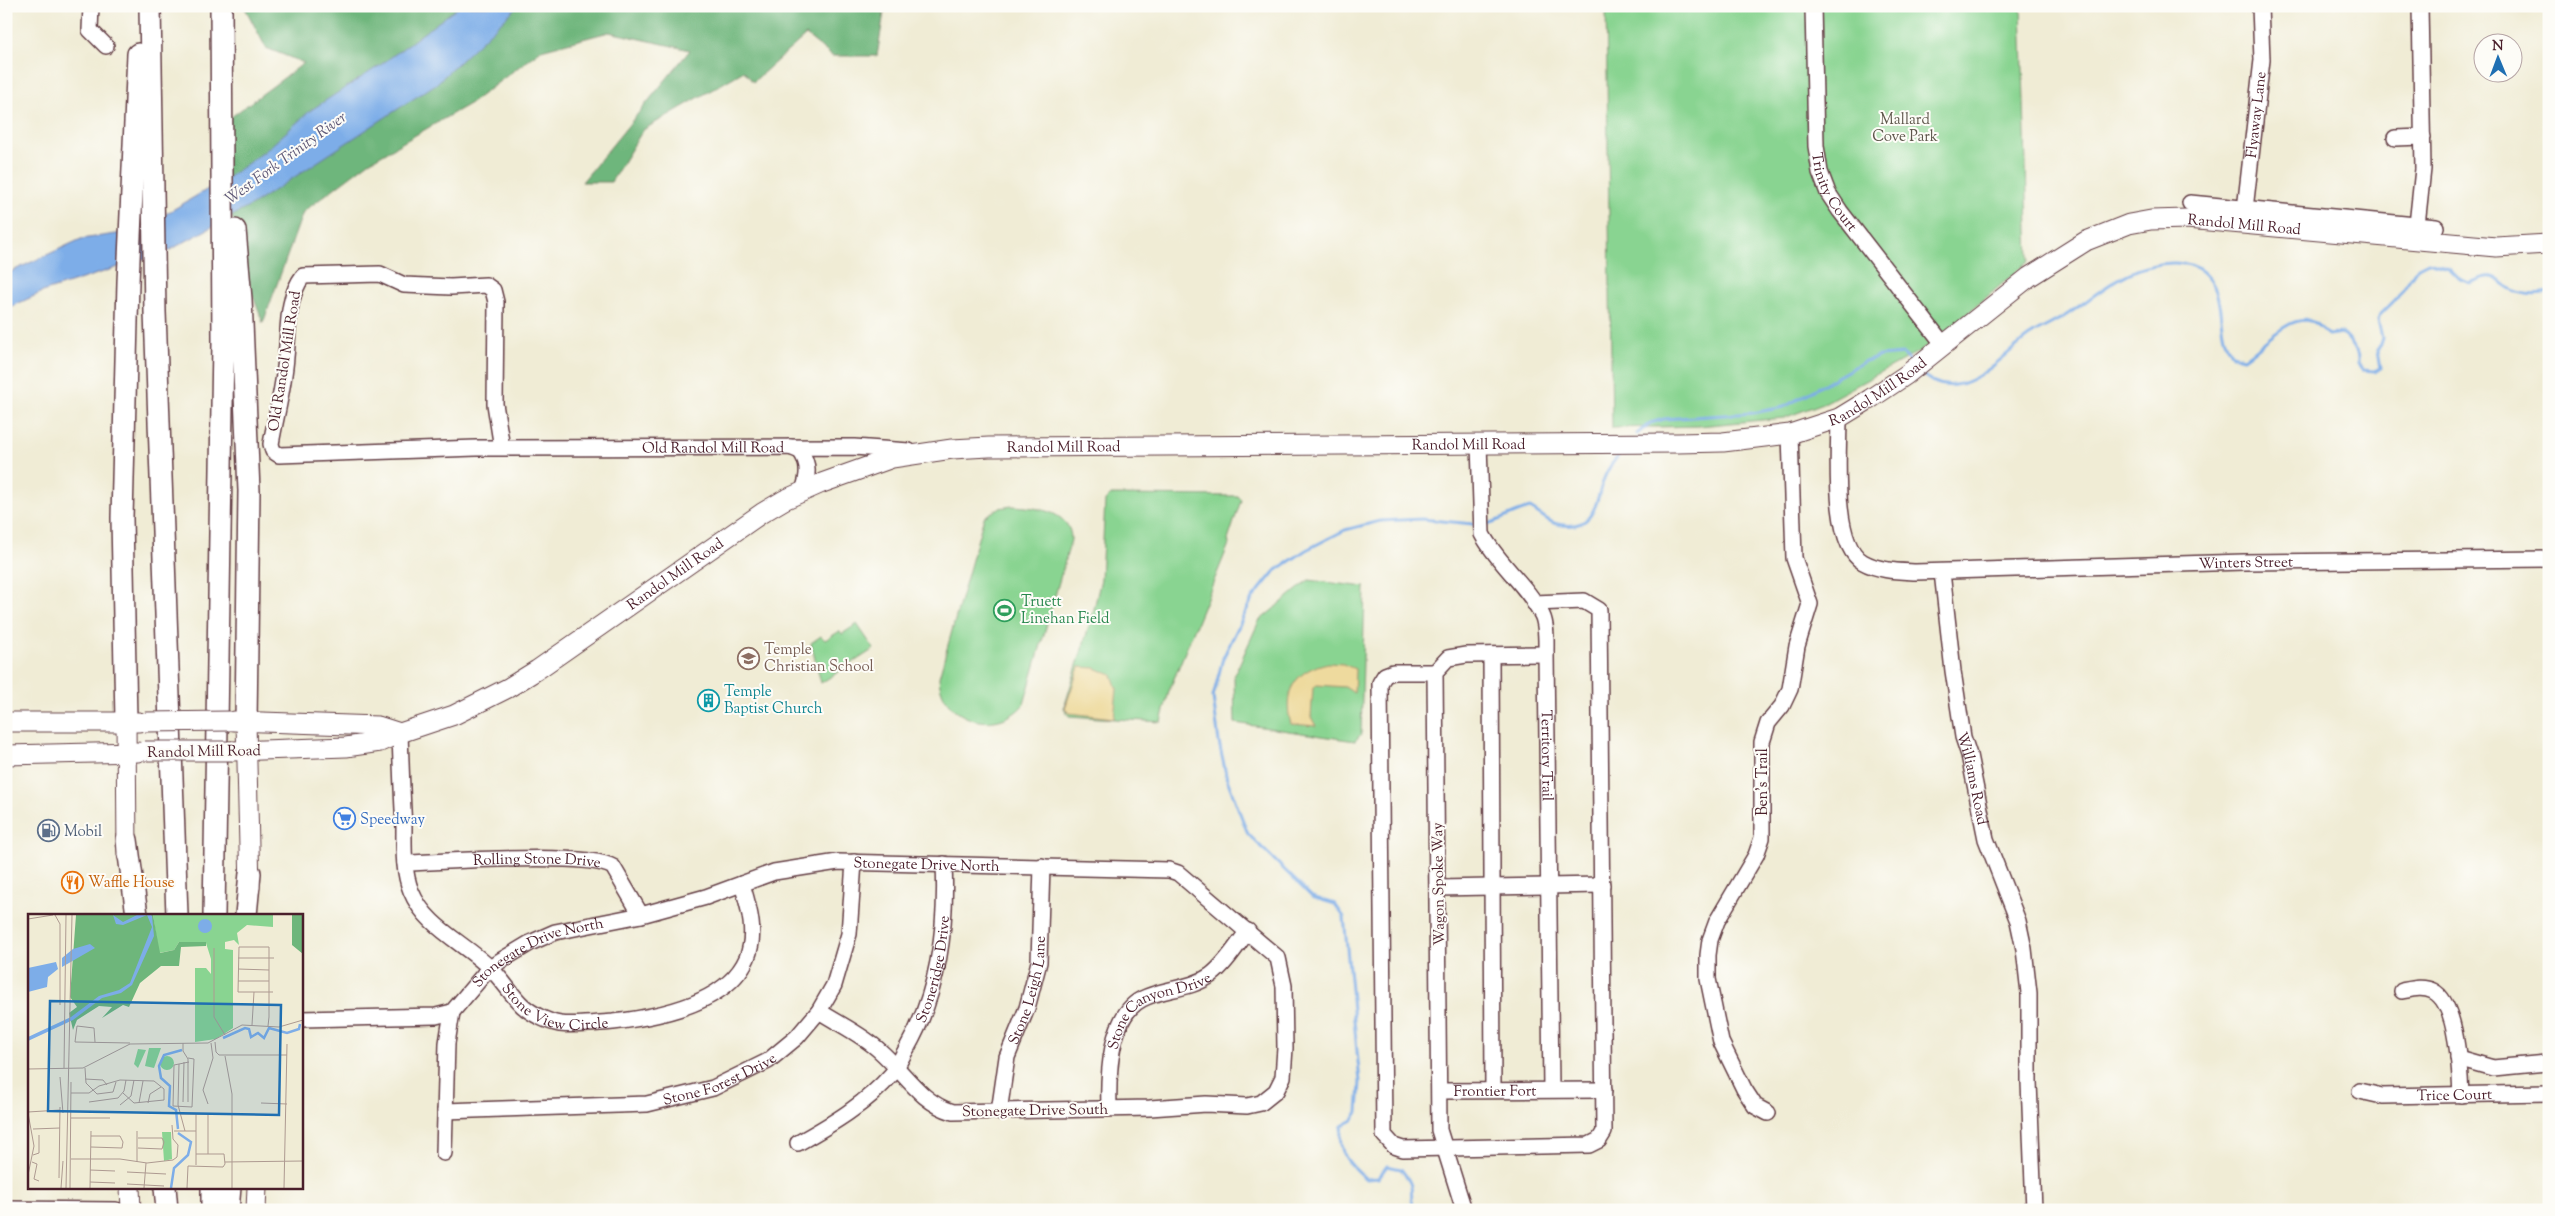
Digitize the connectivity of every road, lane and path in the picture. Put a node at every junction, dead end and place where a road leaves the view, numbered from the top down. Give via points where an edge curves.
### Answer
1 (91, 6) edge
2 (141, 6) edge
3 (150, 6) edge
4 (221, 6) edge
5 (1813, 6) edge
6 (2260, 6) edge
7 (2420, 6) edge
8 (106, 46) dead end
9 (2423, 137) junction
10 (2396, 138) dead end
11 (2190, 203) dead end
12 (2244, 216) junction
13 (2436, 227) dead end
14 (2416, 233) junction
15 (2549, 244) edge
16 (232, 300) junction
17 (1944, 345) junction
18 (1839, 418) junction
19 (1790, 434) junction
20 (1479, 444) junction
21 (790, 447) junction
22 (502, 448) junction
23 (922, 453) junction
24 (803, 491) junction
25 (2549, 559) edge
26 (1942, 572) junction
27 (1534, 603) junction
28 (1546, 654) junction
29 (1491, 655) junction
30 (1435, 672) junction
31 (135, 721) junction
32 (6, 722) edge
33 (238, 722) junction
34 (400, 733) junction
35 (239, 751) junction
36 (135, 752) junction
37 (6, 755) edge
38 (127, 840) junction
39 (854, 862) junction
40 (405, 863) junction
41 (944, 864) junction
42 (1042, 866) junction
43 (250, 874) junction
44 (742, 884) junction
45 (1549, 885) junction
46 (1602, 885) junction
47 (1491, 887) junction
48 (1438, 888) junction
49 (127, 914) edge
50 (137, 914) edge
51 (177, 914) edge
52 (214, 914) edge
53 (246, 914) edge
54 (251, 914) edge
55 (641, 915) junction
56 (1248, 931) junction
57 (491, 968) junction
58 (2402, 991) dead end
59 (819, 1011) junction
60 (452, 1012) junction
61 (302, 1018) edge
62 (2458, 1058) junction
63 (2546, 1063) dead end
64 (896, 1067) junction
65 (1280, 1086) joint
66 (1551, 1089) junction
67 (1493, 1090) junction
68 (1604, 1090) junction
69 (1440, 1091) junction
70 (2360, 1091) dead end
71 (2549, 1094) edge
72 (2461, 1095) junction
73 (1108, 1108) junction
74 (445, 1111) junction
75 (999, 1112) junction
76 (1768, 1113) dead end
77 (798, 1143) dead end
78 (1445, 1148) junction
79 (444, 1153) dead end
80 (130, 1188) edge
81 (165, 1188) edge
82 (176, 1188) edge
83 (212, 1188) edge
84 (230, 1188) edge
85 (256, 1188) edge
86 (6, 1208) edge
87 (116, 1210) edge
88 (131, 1210) edge
89 (167, 1210) edge
90 (175, 1210) edge
91 (212, 1210) edge
92 (228, 1210) edge
93 (256, 1210) edge
94 (1464, 1210) edge
95 (2034, 1210) edge

1 - 8 street via 90,30
2 - 31 highway via 122,518
3 - 51 highway via 155,312
4 - 16 highway
5 - 17 street, Trinity Court via 1816,146 1825,186 1840,212
6 - 12 street, Flyaway Lane via 2262,60
7 - 9 street
9 - 10 street
9 - 14 street
11 - 12 street, Randol Mill Road
12 - 14 main road, Randol Mill Road
12 - 17 main road, Randol Mill Road via 2151,220 2110,230 2056,258
13 - 14 street, Randol Mill Road
14 - 15 main road, Randol Mill Road via 2496,247
16 - 33 highway via 249,491
16 - 52 highway
17 - 18 main road, Randol Mill Road via 1906,375
18 - 19 main road, Randol Mill Road
18 - 26 street via 1841,507 1850,550 1862,562 1886,570
19 - 20 main road, Randol Mill Road via 1723,442
19 - 76 street, Ben's Trail via 1794,558 1810,604 1797,646 1790,689 1782,706 1768,723 1762,742 1762,838 1756,855 1717,921 1708,955 1708,979 1722,1042 1744,1090 1756,1106
20 - 23 main road, Randol Mill Road via 989,447
20 - 27 street, Territory Trail via 1482,534
21 - 22 street, Old Randol Mill Road
21 - 23 street, Old Randol Mill Road via 870,448
21 - 24 street via 800,451 807,464
22 - 22 street, Old Randol Mill Road via 279,456 270,444 286,357 286,329 296,284 303,276 380,274 404,285 486,285 493,290 496,302 495,404
23 - 24 main road, Randol Mill Road via 892,458
24 - 34 main road, Randol Mill Road via 762,513 508,688 454,715
25 - 26 street, Winters Street via 2244,562
26 - 95 street, Williams Road via 1963,737 1986,839 2018,922 2024,949 2029,993
27 - 28 street, Territory Trail via 1544,617
27 - 46 street via 1584,601 1600,610
28 - 29 street
28 - 45 street, Territory Trail
29 - 30 street via 1448,658
29 - 47 street
30 - 48 street, Wagon Spoke Way
30 - 78 street via 1394,672 1385,675 1380,683 1384,1135 1402,1149
31 - 32 main road, Randol Mill Road
31 - 33 main road, Randol Mill Road, bridge
31 - 36 main road
33 - 34 main road, Randol Mill Road via 378,726
33 - 35 main road
34 - 35 main road, Randol Mill Road via 380,742 346,747
34 - 40 street, Stone View Circle
35 - 36 main road, Randol Mill Road, bridge
35 - 43 main road
36 - 37 main road, Randol Mill Road
36 - 38 main road
38 - 49 main road
38 - 50 highway
39 - 41 street, Stonegate Drive North
39 - 44 street, Stonegate Drive North via 794,867
39 - 59 street, Stone Forest Drive via 849,934 834,985
40 - 55 street, Rolling Stone Drive via 565,859 605,862 613,867
40 - 57 street, Stone View Circle via 416,902 438,928
41 - 42 street, Stonegate Drive North
41 - 64 street, Stoneridge Drive via 945,925 937,970 924,1013
42 - 56 street, Stonegate Drive North via 1169,870
42 - 75 street, Stone Leigh Lane via 1039,962 1027,1008 1007,1057
43 - 53 highway
43 - 54 main road
44 - 55 street, Stonegate Drive North
44 - 57 street, Stone View Circle via 752,925 747,958 737,975 684,1008 653,1017 596,1024 560,1024 523,1007
45 - 46 street
45 - 47 street
45 - 66 street, Territory Trail
46 - 68 street
47 - 48 street
47 - 67 street
48 - 69 street, Wagon Spoke Way
55 - 57 street, Stonegate Drive North via 555,932 530,943
56 - 65 street, Stonegate Drive North via 1278,958 1282,970 1285,1048
56 - 73 street, Stone Canyon Drive via 1210,976 1141,999 1126,1013 1115,1038 1108,1073
57 - 60 street, Stonegate Drive North
58 - 62 street via 2418,988 2440,996 2449,1012
59 - 64 street, Stonegate Drive South via 879,1050
59 - 74 street, Stone Forest Drive via 797,1037 768,1061 713,1088 647,1104
60 - 61 street via 436,1016
60 - 74 street via 447,1043
62 - 63 street via 2493,1068
62 - 72 street
64 - 75 street, Stonegate Drive South via 939,1108
64 - 77 street, Stoneridge Drive via 847,1116
65 - 73 street, Stonegate Drive South via 1261,1103 1247,1106 1206,1104
66 - 67 street, Frontier Fort
66 - 68 street, Frontier Fort
67 - 69 street, Frontier Fort
68 - 78 street via 1604,1132 1599,1140 1589,1145
69 - 78 street, Wagon Spoke Way via 1439,1130
70 - 72 street, Trice Court via 2382,1096
71 - 72 street, Trice Court
73 - 75 street, Stonegate Drive South
74 - 79 street
78 - 94 street, Wagon Spoke Way
80 - 88 main road
81 - 89 highway
82 - 90 highway
83 - 91 highway
84 - 92 highway
85 - 93 main road
86 - 87 street

